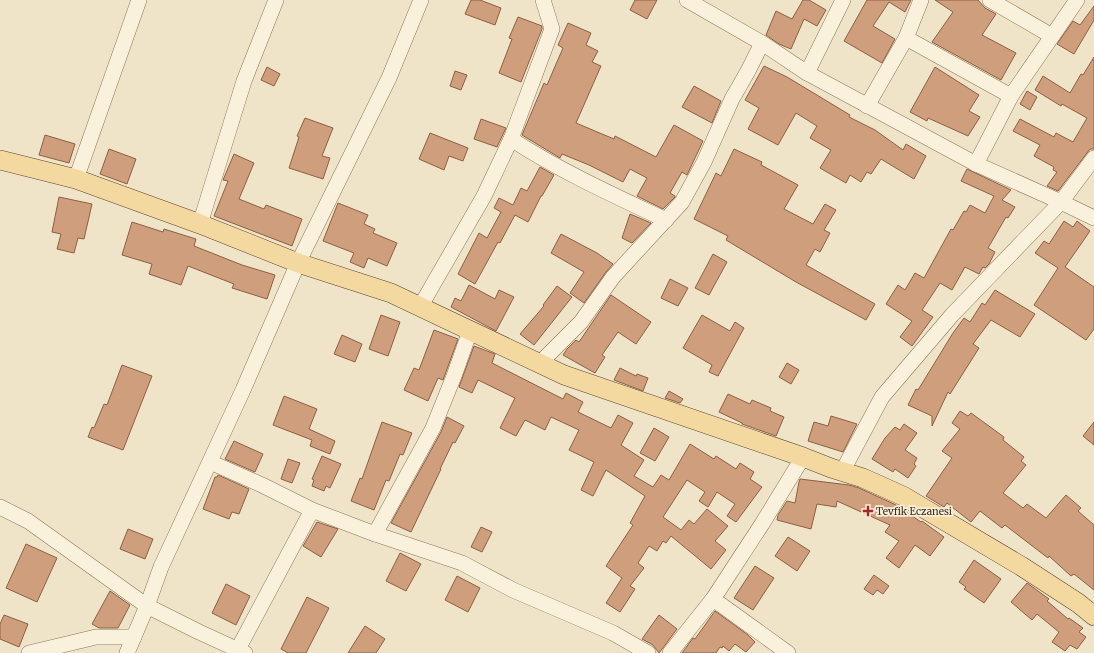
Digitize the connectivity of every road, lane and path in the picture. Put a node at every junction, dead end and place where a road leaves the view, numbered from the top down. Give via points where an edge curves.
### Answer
1 (139, 0) edge
2 (276, 0) edge
3 (421, 0) edge
4 (543, 0) edge
5 (687, 0) edge
6 (844, 0) edge
7 (921, 0) edge
8 (990, 0) edge
9 (1077, 0) edge
10 (1052, 36) junction
11 (906, 38) junction
12 (762, 43) junction
13 (807, 73) junction
14 (1011, 96) junction
15 (868, 106) junction
16 (511, 139) junction
17 (1094, 158) edge
18 (0, 160) edge
19 (976, 164) junction
20 (76, 179) junction
21 (1061, 202) junction
22 (1094, 218) edge
23 (666, 220) junction
24 (200, 224) junction
25 (298, 263) junction
26 (420, 307) junction
27 (470, 331) junction
28 (542, 364) junction
29 (802, 457) junction
30 (210, 462) junction
31 (842, 472) junction
32 (0, 507) edge
33 (312, 510) junction
34 (375, 534) junction
35 (713, 599) junction
36 (147, 606) junction
37 (1094, 616) edge
38 (134, 637) junction
39 (242, 651) edge
40 (29, 653) edge
41 (127, 653) edge
42 (648, 653) edge
43 (670, 653) edge
44 (788, 653) edge

1 - 20 street
2 - 24 street via 244,81
3 - 25 street via 389,78
4 - 16 street via 552,29
5 - 12 street
6 - 13 street
7 - 11 street
8 - 10 street
9 - 10 street
10 - 14 street
11 - 14 street
11 - 15 street
12 - 13 street
12 - 23 street via 732,99 714,143 695,179 682,202
13 - 15 street
14 - 19 street
15 - 19 street
16 - 23 street via 586,182
16 - 26 street via 484,196
17 - 21 street
18 - 20 main road
19 - 21 street
20 - 24 main road
21 - 22 street
21 - 31 street via 952,315 882,398
23 - 28 street via 613,277 581,322
24 - 25 main road
25 - 26 main road via 391,293
25 - 30 street
26 - 27 main road
27 - 28 main road
27 - 34 street via 433,428
28 - 29 main road via 564,375
29 - 31 main road
29 - 35 street
30 - 33 street
30 - 36 street via 161,567
31 - 37 main road via 863,478 903,496 1021,566
32 - 36 street via 28,521
33 - 34 street
33 - 39 street
34 - 42 street via 462,563 513,590 612,633
35 - 43 street
35 - 44 street
36 - 38 street
36 - 39 street
38 - 40 street via 96,637
38 - 41 street

